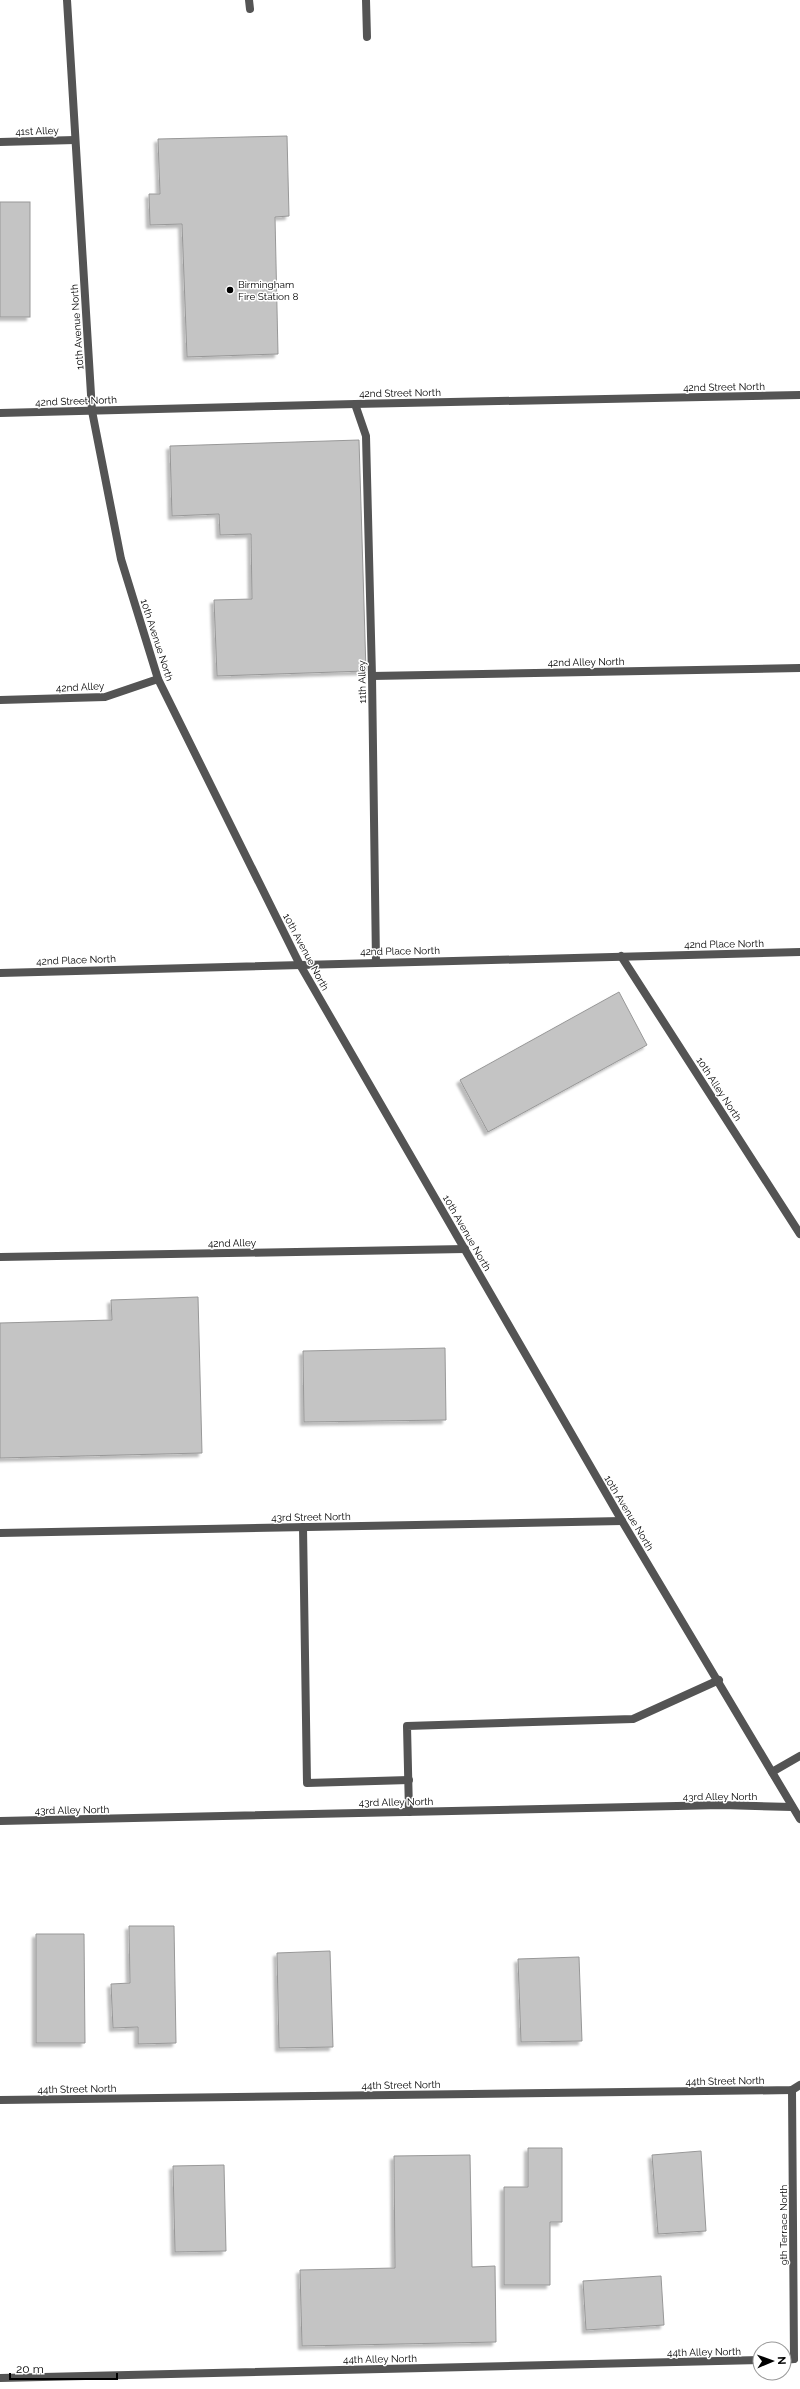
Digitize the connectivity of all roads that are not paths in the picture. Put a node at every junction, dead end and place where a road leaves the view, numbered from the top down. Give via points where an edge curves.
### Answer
1 (67, 0) edge
2 (249, 0) edge
3 (366, 0) edge
4 (250, 9) dead end
5 (367, 37) dead end
6 (75, 140) junction
7 (0, 142) edge
8 (800, 395) edge
9 (354, 404) junction
10 (92, 411) junction
11 (0, 413) edge
12 (800, 668) edge
13 (372, 676) junction
14 (158, 679) junction
15 (0, 700) edge
16 (800, 952) edge
17 (621, 956) junction
18 (376, 962) junction
19 (300, 963) junction
20 (0, 973) edge
21 (798, 1229) edge
22 (465, 1250) junction
23 (0, 1257) edge
24 (622, 1521) junction
25 (303, 1527) junction
26 (0, 1533) edge
27 (719, 1680) junction
28 (800, 1756) edge
29 (772, 1772) junction
30 (408, 1780) junction
31 (792, 1807) junction
32 (409, 1812) junction
33 (800, 1819) edge
34 (0, 1821) edge
35 (800, 2085) edge
36 (792, 2090) junction
37 (0, 2100) edge
38 (792, 2359) edge
39 (752, 2360) edge
40 (0, 2378) edge

1 - 6 street, 10th Avenue North
2 - 4 street
3 - 5 street
6 - 7 street, 41st Alley
6 - 10 street, 10th Avenue North
8 - 9 street, 42nd Street North
9 - 10 street, 42nd Street North
9 - 13 street, 11th Alley via 366,436
10 - 11 street, 42nd Street North
10 - 14 street, 10th Avenue North via 121,560
12 - 13 street, 42nd Alley North
13 - 18 street, 11th Alley
14 - 15 street, 42nd Alley via 106,697
14 - 19 street, 10th Avenue North
16 - 17 street, 42nd Place North
17 - 18 street, 42nd Place North
17 - 21 street, 10th Alley North
18 - 19 street, 42nd Place North
19 - 20 street, 42nd Place North
19 - 22 street, 10th Avenue North
22 - 23 street, 42nd Alley
22 - 24 street, 10th Avenue North
24 - 25 street, 43rd Street North
24 - 27 street, 10th Avenue North
25 - 26 street, 43rd Street North
25 - 30 street via 307,1783
27 - 29 street, 10th Avenue North
27 - 30 street via 633,1718 407,1726
28 - 29 street
29 - 31 street, 10th Avenue North
30 - 32 street
31 - 32 street, 43rd Alley North via 722,1805
31 - 33 street, 10th Avenue North
32 - 34 street, 43rd Alley North
35 - 36 street
36 - 37 street, 44th Street North
36 - 38 street, 9th Terrace North
39 - 40 street, 44th Alley North

